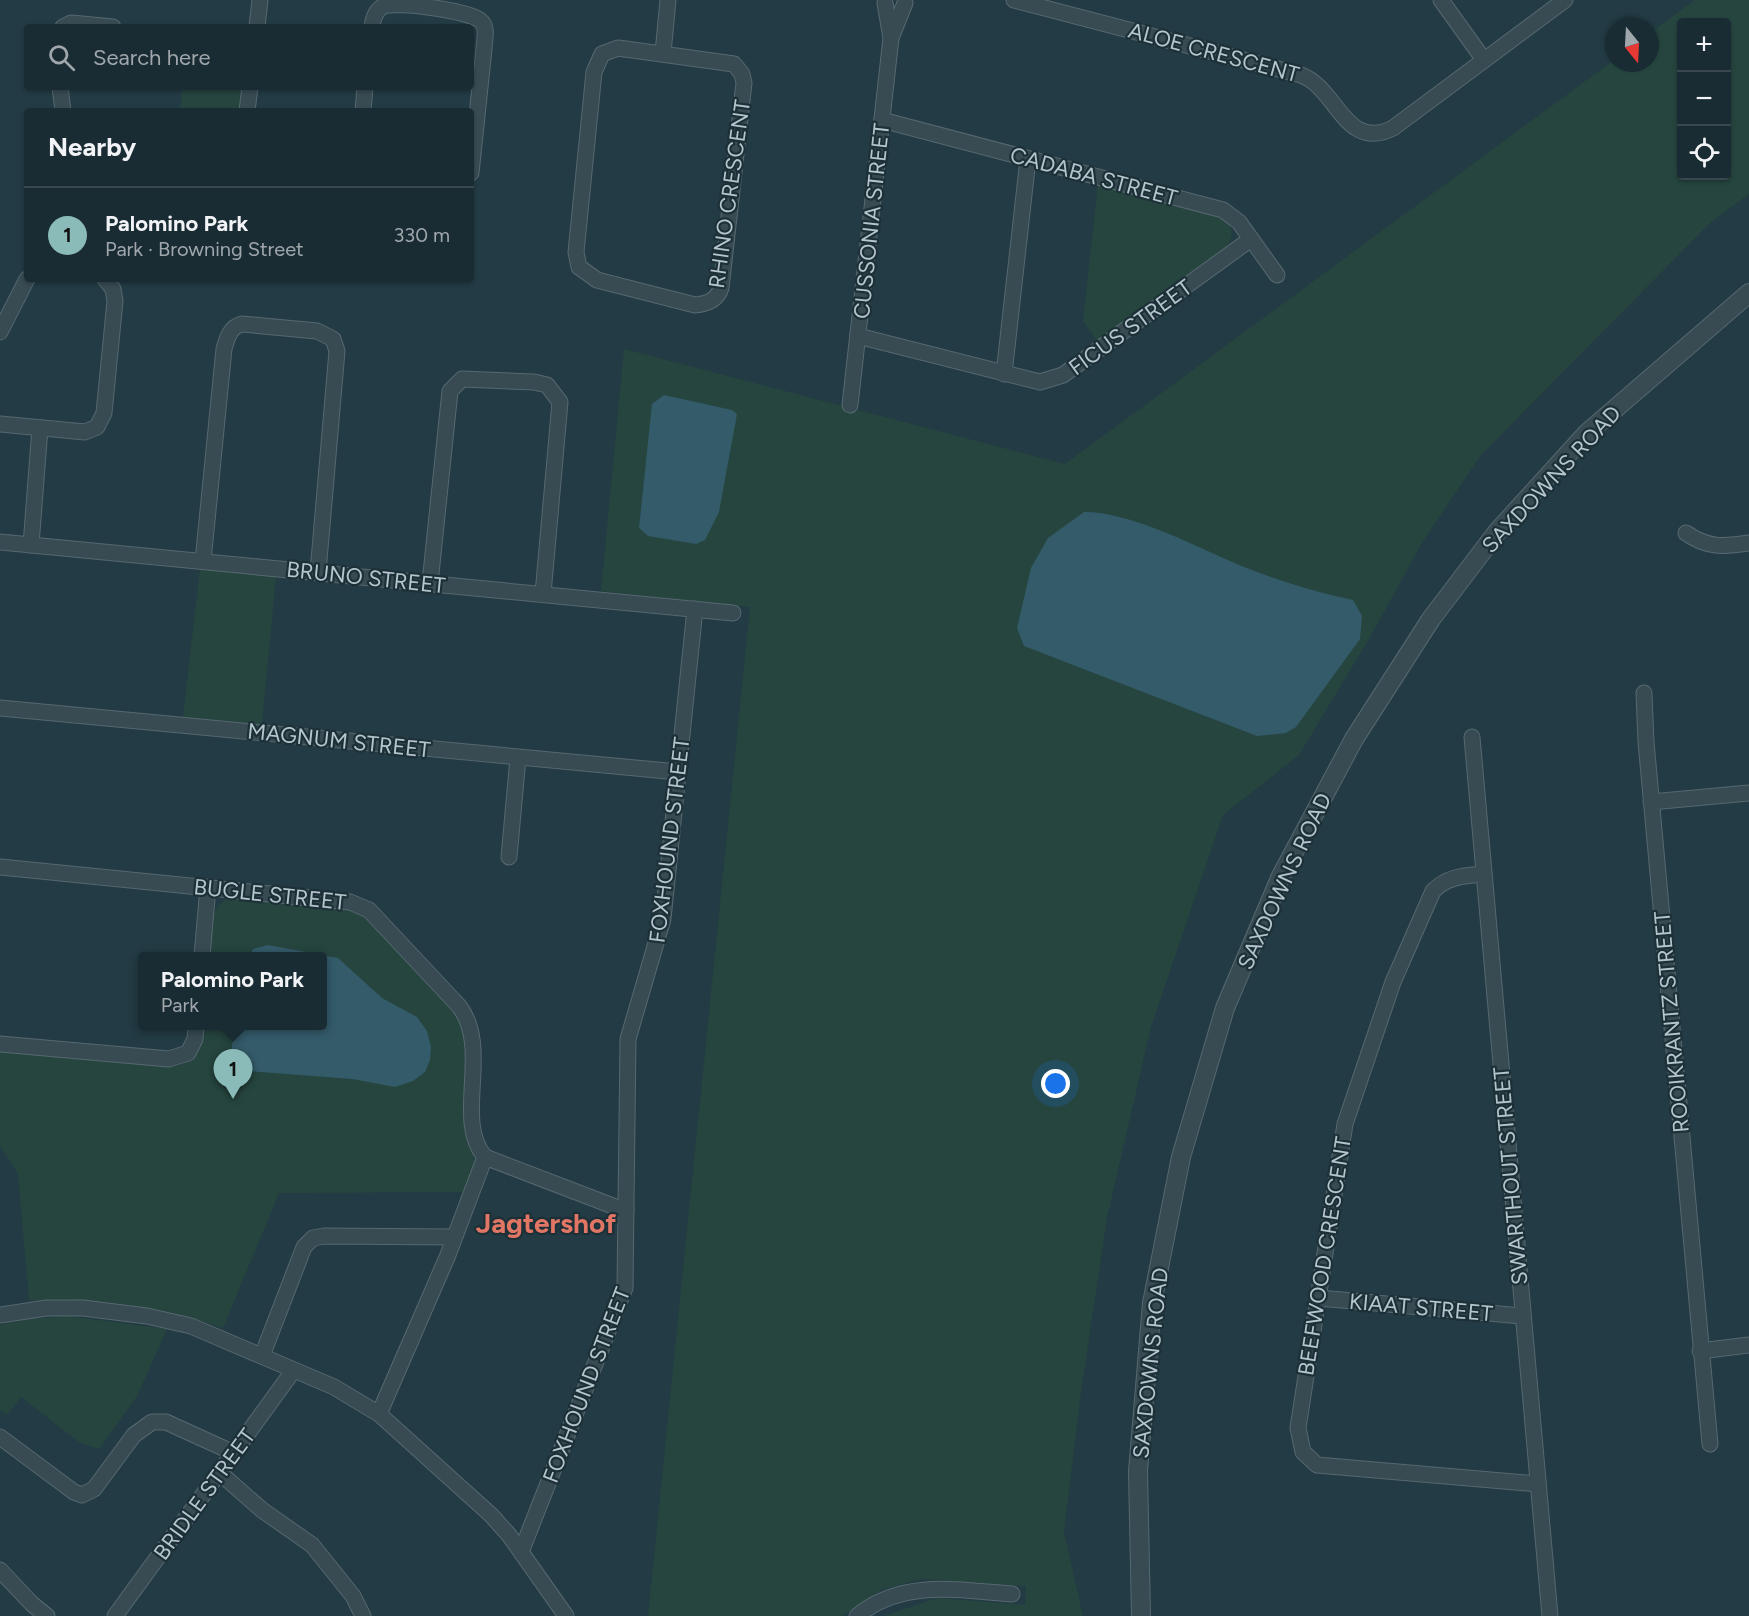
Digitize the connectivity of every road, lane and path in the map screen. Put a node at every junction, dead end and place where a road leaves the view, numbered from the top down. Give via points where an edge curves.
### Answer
1 (260, 0) edge
2 (668, 0) edge
3 (1014, 0) edge
4 (1441, 0) edge
5 (1566, 0) edge
6 (884, 1) edge
7 (907, 1) edge
8 (432, 4) edge
9 (257, 24) edge
10 (373, 24) edge
11 (891, 38) junction
12 (663, 53) junction
13 (1484, 60) junction
14 (60, 90) edge
15 (250, 90) edge
16 (365, 90) edge
17 (63, 108) edge
18 (247, 108) edge
19 (363, 108) edge
20 (882, 120) junction
21 (474, 139) edge
22 (1028, 159) junction
23 (1251, 239) junction
24 (1277, 274) dead end
25 (25, 282) edge
26 (107, 282) edge
27 (1749, 293) edge
28 (0, 332) edge
29 (858, 336) junction
30 (1004, 374) junction
31 (850, 405) dead end
32 (0, 424) edge
33 (40, 429) junction
34 (1686, 533) dead end
35 (0, 542) edge
36 (1749, 543) edge
37 (31, 545) junction
38 (203, 561) junction
39 (318, 572) junction
40 (430, 583) junction
41 (543, 594) junction
42 (695, 609) junction
43 (733, 613) dead end
44 (1644, 693) dead end
45 (0, 708) edge
46 (1472, 737) dead end
47 (519, 758) junction
48 (678, 772) junction
49 (1749, 794) edge
50 (1651, 802) junction
51 (509, 857) dead end
52 (0, 867) edge
53 (1484, 874) junction
54 (208, 888) junction
55 (202, 952) edge
56 (196, 1030) edge
57 (0, 1044) edge
58 (485, 1157) junction
59 (626, 1211) junction
60 (454, 1237) junction
61 (1319, 1298) junction
62 (0, 1315) edge
63 (1522, 1316) junction
64 (1749, 1345) edge
65 (1700, 1351) junction
66 (262, 1356) junction
67 (293, 1371) junction
68 (379, 1413) junction
69 (0, 1437) edge
70 (1710, 1444) dead end
71 (234, 1453) junction
72 (220, 1473) junction
73 (1538, 1484) junction
74 (521, 1552) junction
75 (2, 1576) edge
76 (1012, 1594) dead end
77 (47, 1616) edge
78 (115, 1616) edge
79 (363, 1616) edge
80 (566, 1616) edge
81 (857, 1616) edge
82 (1141, 1616) edge
83 (1550, 1616) edge

1 - 9 street
2 - 12 street
3 - 13 street, ALOE CRESCENT via 1311,78 1349,123 1367,133 1393,128
4 - 13 street
5 - 13 street, ALOE CRESCENT
6 - 7 street via 895,5
6 - 11 street, CUSSONIA STREET
7 - 11 street, CUSSONIA STREET
8 - 10 street via 386,5 376,13
8 - 21 street via 474,16 484,25
11 - 20 street, CUSSONIA STREET
12 - 12 street, RHINO CRESCENT via 734,64 744,83 722,288 715,299 703,304 597,280 579,267 576,252 596,63 611,49
14 - 17 street
15 - 18 street
16 - 19 street
20 - 22 street, CADABA STREET
20 - 29 street, CUSSONIA STREET
22 - 23 street, CADABA STREET via 1223,210 1239,222
22 - 30 street
23 - 24 street, CADABA STREET
23 - 30 street, FICUS STREET via 1063,375 1040,382
25 - 28 street
26 - 33 street via 115,301 103,418 97,427 85,432
27 - 82 street, SAXDOWNS ROAD via 1587,433 1497,532 1431,619 1354,739 1281,876 1222,1019 1181,1157 1152,1303 1138,1472
29 - 30 street, FICUS STREET
29 - 31 street, CUSSONIA STREET
32 - 33 street
33 - 37 street
34 - 36 street via 1701,544 1712,546
35 - 37 street, BRUNO STREET
37 - 38 street, BRUNO STREET
38 - 39 street, BRUNO STREET
38 - 39 street via 228,335 243,324 317,331 333,339 338,351
39 - 40 street, BRUNO STREET
40 - 41 street, BRUNO STREET
40 - 41 street via 450,391 462,379 475,377 534,382 548,385 560,402
41 - 42 street, BRUNO STREET
42 - 43 street, BRUNO STREET
42 - 48 street, FOXHOUND STREET
44 - 50 street, ROOIKRANTZ STREET
45 - 47 street, MAGNUM STREET
46 - 53 street, SWARTHOUT STREET
47 - 48 street, MAGNUM STREET
47 - 51 street
48 - 59 street, FOXHOUND STREET via 663,919 628,1039
49 - 50 street
50 - 65 street, ROOIKRANTZ STREET
52 - 54 street, BUGLE STREET
53 - 61 street, BEEFWOOD CRESCENT via 1454,877 1433,891 1393,982 1345,1124
53 - 63 street, SWARTHOUT STREET
54 - 55 street
54 - 58 street, BUGLE STREET via 350,902 369,910 459,1006 469,1022 473,1039 474,1136
56 - 57 street via 188,1053 169,1059
58 - 59 street
58 - 60 street
59 - 74 street, FOXHOUND STREET via 627,1273 622,1300
60 - 66 street via 324,1236 309,1241
60 - 68 street
61 - 63 street, KIAAT STREET
61 - 73 street, BEEFWOOD CRESCENT via 1298,1428 1309,1460 1317,1465
62 - 66 street via 65,1308 147,1316 191,1326
63 - 73 street, SWARTHOUT STREET
64 - 65 street
65 - 70 street, ROOIKRANTZ STREET
66 - 67 street
67 - 68 street via 334,1387
67 - 71 street, BRIDLE STREET
68 - 74 street via 491,1515
69 - 71 street via 82,1495 94,1490 134,1435 152,1422 166,1422
71 - 72 street, BRIDLE STREET
72 - 78 street, BRIDLE STREET
72 - 79 street via 262,1510 312,1545 353,1596
73 - 83 street, SWARTHOUT STREET
74 - 80 street
75 - 77 street
76 - 81 street via 923,1589 888,1598

